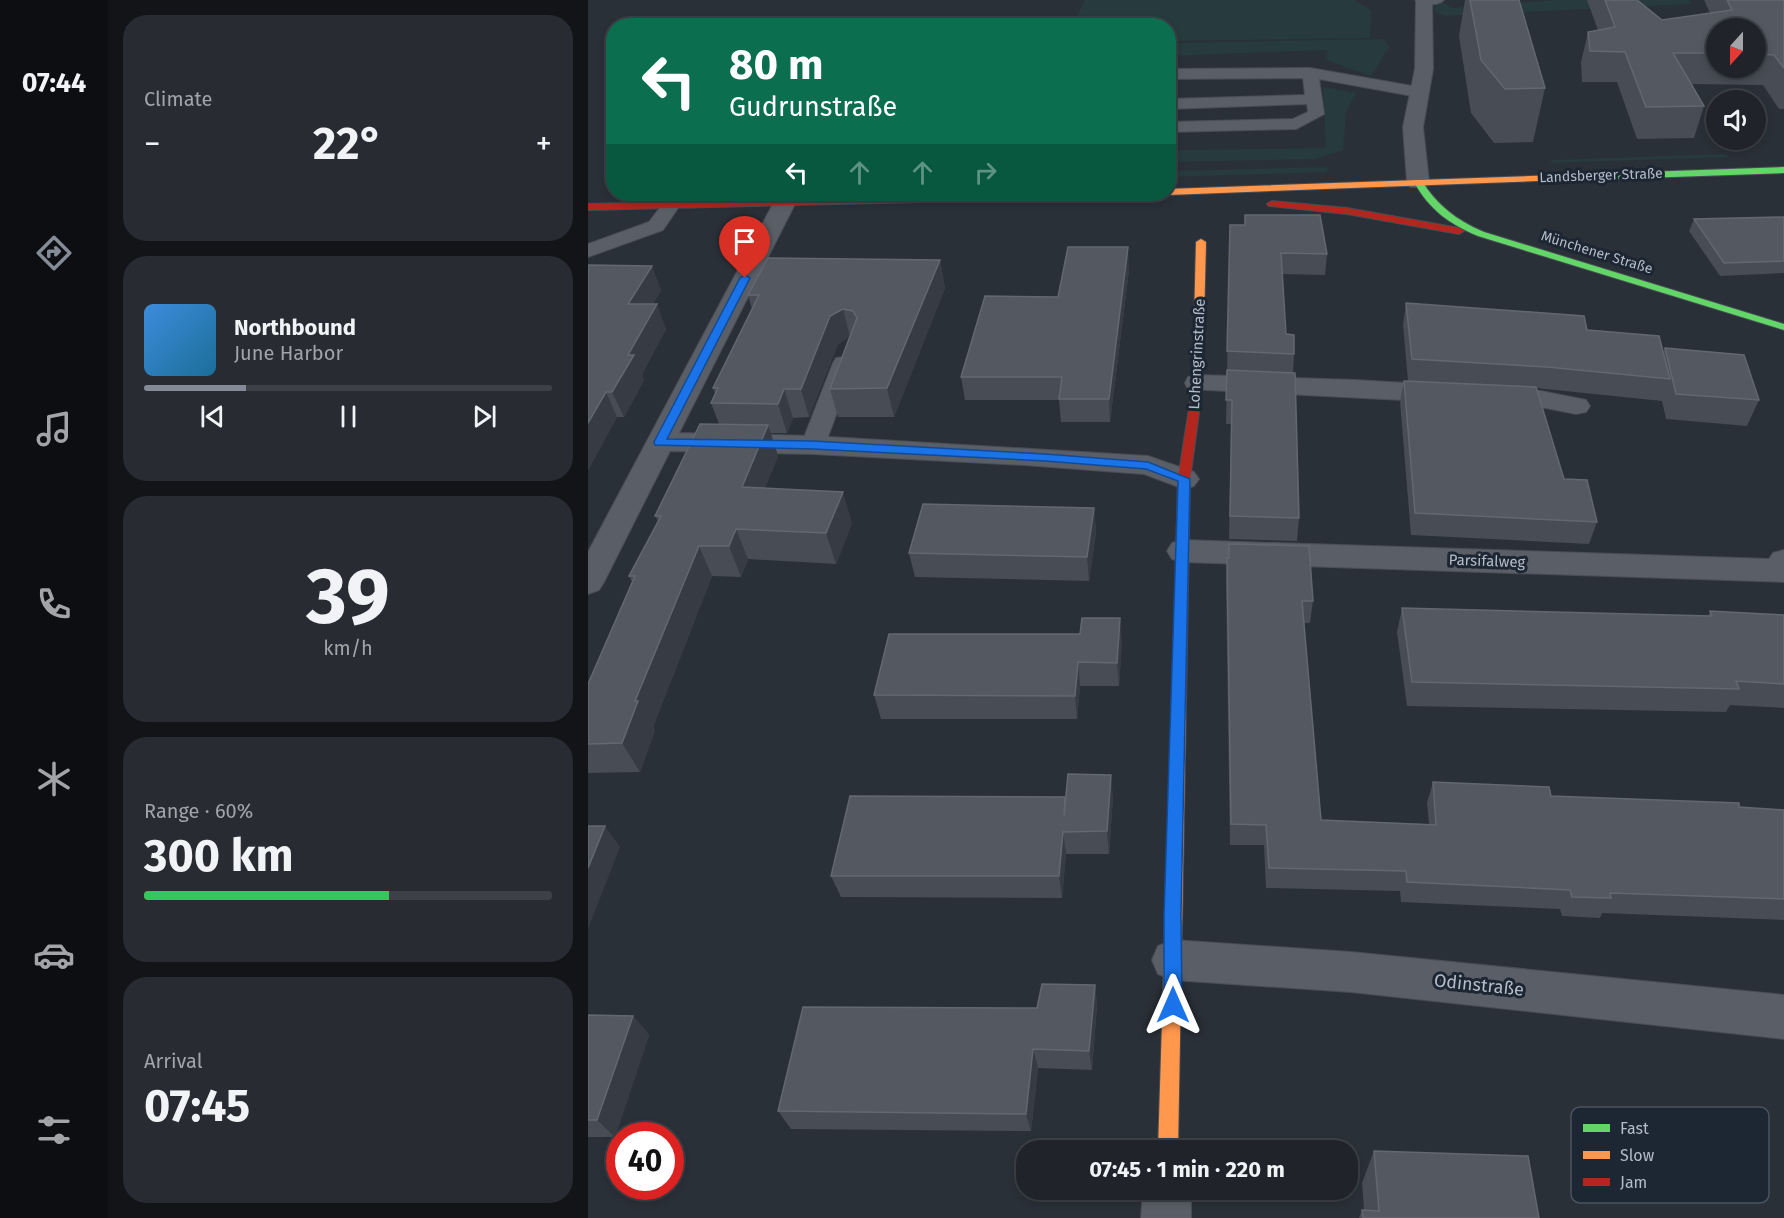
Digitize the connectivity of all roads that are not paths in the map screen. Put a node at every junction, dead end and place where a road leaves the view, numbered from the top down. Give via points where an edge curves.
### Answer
1 (1427, 0) edge
2 (1310, 73) junction
3 (1176, 74) edge
4 (1418, 92) junction
5 (1314, 99) junction
6 (1176, 104) edge
7 (1176, 127) edge
8 (1784, 170) edge
9 (1418, 182) junction
10 (1176, 194) edge
11 (1176, 197) edge
12 (827, 201) edge
13 (785, 202) junction
14 (671, 205) junction
15 (588, 207) edge
16 (1481, 234) junction
17 (1201, 242) dead end
18 (591, 248) edge
19 (1784, 327) edge
20 (850, 345) edge
21 (1198, 383) junction
22 (1576, 406) dead end
23 (659, 442) junction
24 (813, 445) junction
25 (1184, 479) junction
26 (1182, 551) junction
27 (1784, 561) edge
28 (588, 582) edge
29 (1173, 960) junction
30 (1784, 1017) edge
31 (1168, 1140) edge
32 (1167, 1200) edge
33 (1166, 1218) edge

1 - 4 street via 1424,69
2 - 3 lane
2 - 4 lane
2 - 5 lane
4 - 9 street via 1413,136
5 - 6 lane
5 - 7 lane via 1316,114 1296,124
8 - 9 street, Landsberger Straße
9 - 10 street, Landsberger Straße
9 - 16 street, Münchener Straße via 1433,209
11 - 16 street via 1347,212
12 - 13 street
13 - 14 street
13 - 23 street
14 - 15 street
14 - 18 lane via 656,226
16 - 19 street, Münchener Straße
17 - 21 street, Lohengrinstraße
20 - 24 lane
21 - 22 street via 1541,399
21 - 25 street, Lohengrinstraße
23 - 24 street
23 - 28 street
24 - 25 street via 1148,465
25 - 26 street, Lohengrinstraße
26 - 27 street, Parsifalweg via 1782,571
26 - 29 street, Lohengrinstraße
29 - 30 street, Odinstraße via 1351,972
29 - 31 street, Lohengrinstraße
32 - 33 street

